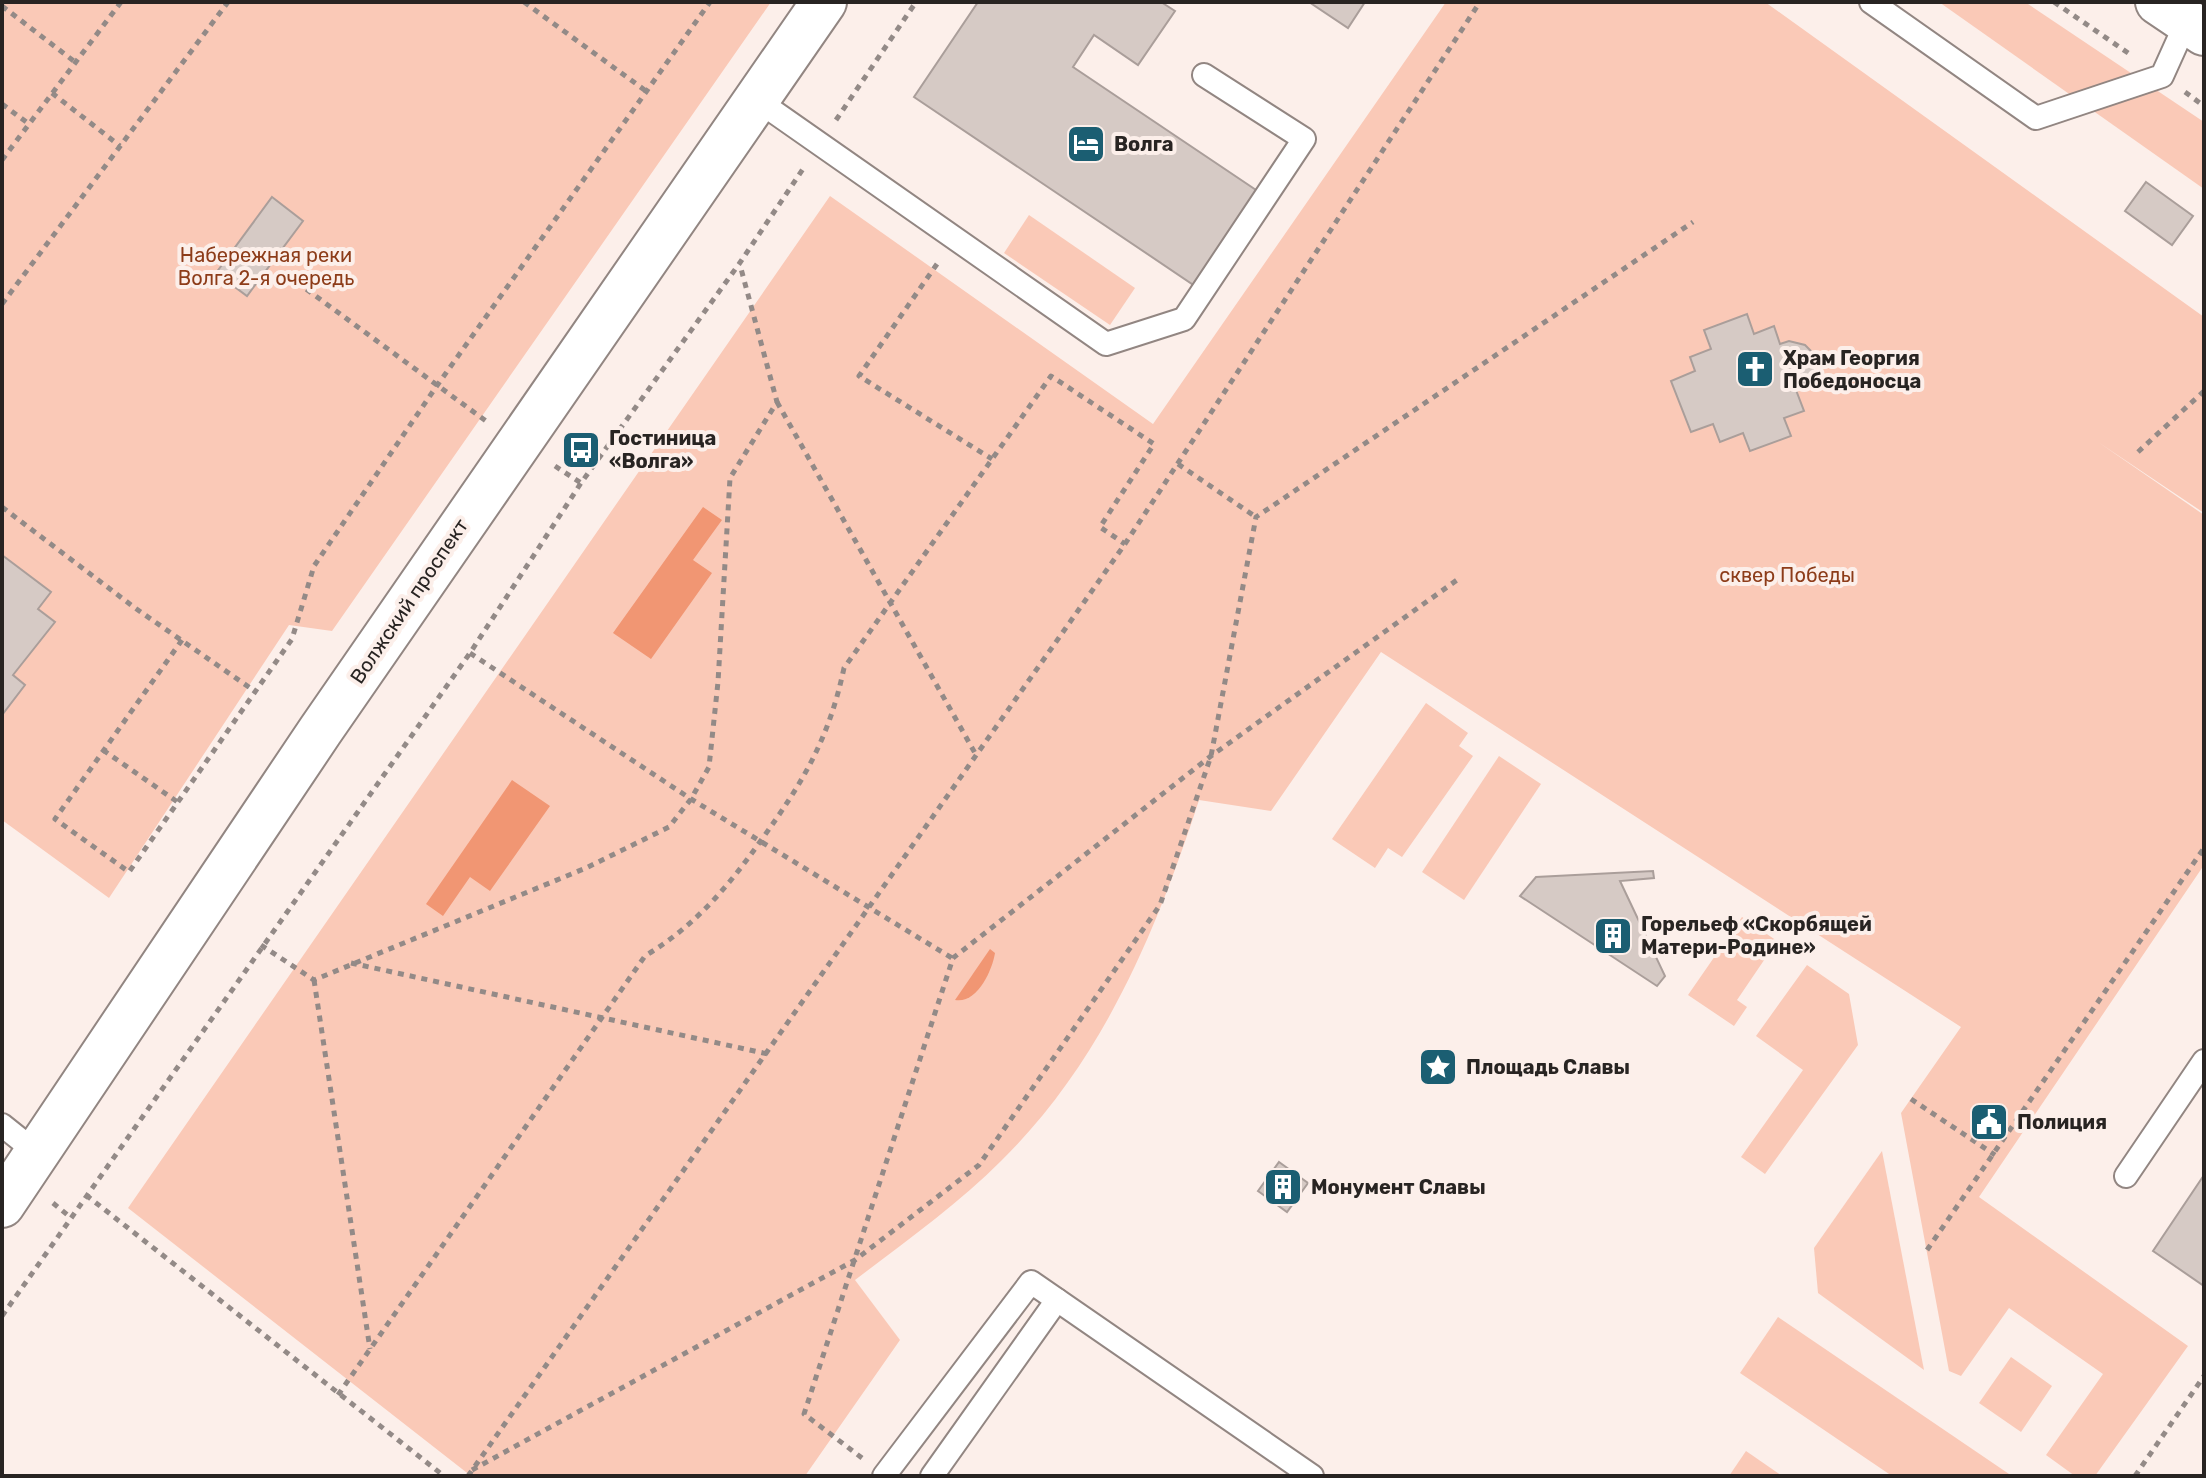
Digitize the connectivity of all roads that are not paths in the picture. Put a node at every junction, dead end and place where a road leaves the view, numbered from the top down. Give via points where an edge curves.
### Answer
1 (824, 2) edge
2 (1871, 2) edge
3 (2186, 15) edge
4 (1204, 75) dead end
5 (757, 100) junction
6 (2204, 1061) edge
7 (2, 1125) edge
8 (37, 1153) junction
9 (2126, 1176) dead end
10 (2, 1205) edge
11 (1057, 1300) junction
12 (884, 1476) edge
13 (932, 1476) edge
14 (1312, 1476) edge

1 - 5 main road, Волжский проспект
2 - 3 lane via 2036,118 2162,76
4 - 5 lane via 1304,139 1184,319 1106,344
5 - 8 main road, Волжский проспект
6 - 9 lane
7 - 8 lane
8 - 10 main road, Волжский проспект
11 - 12 lane via 1031,1282
11 - 13 lane
11 - 14 lane

